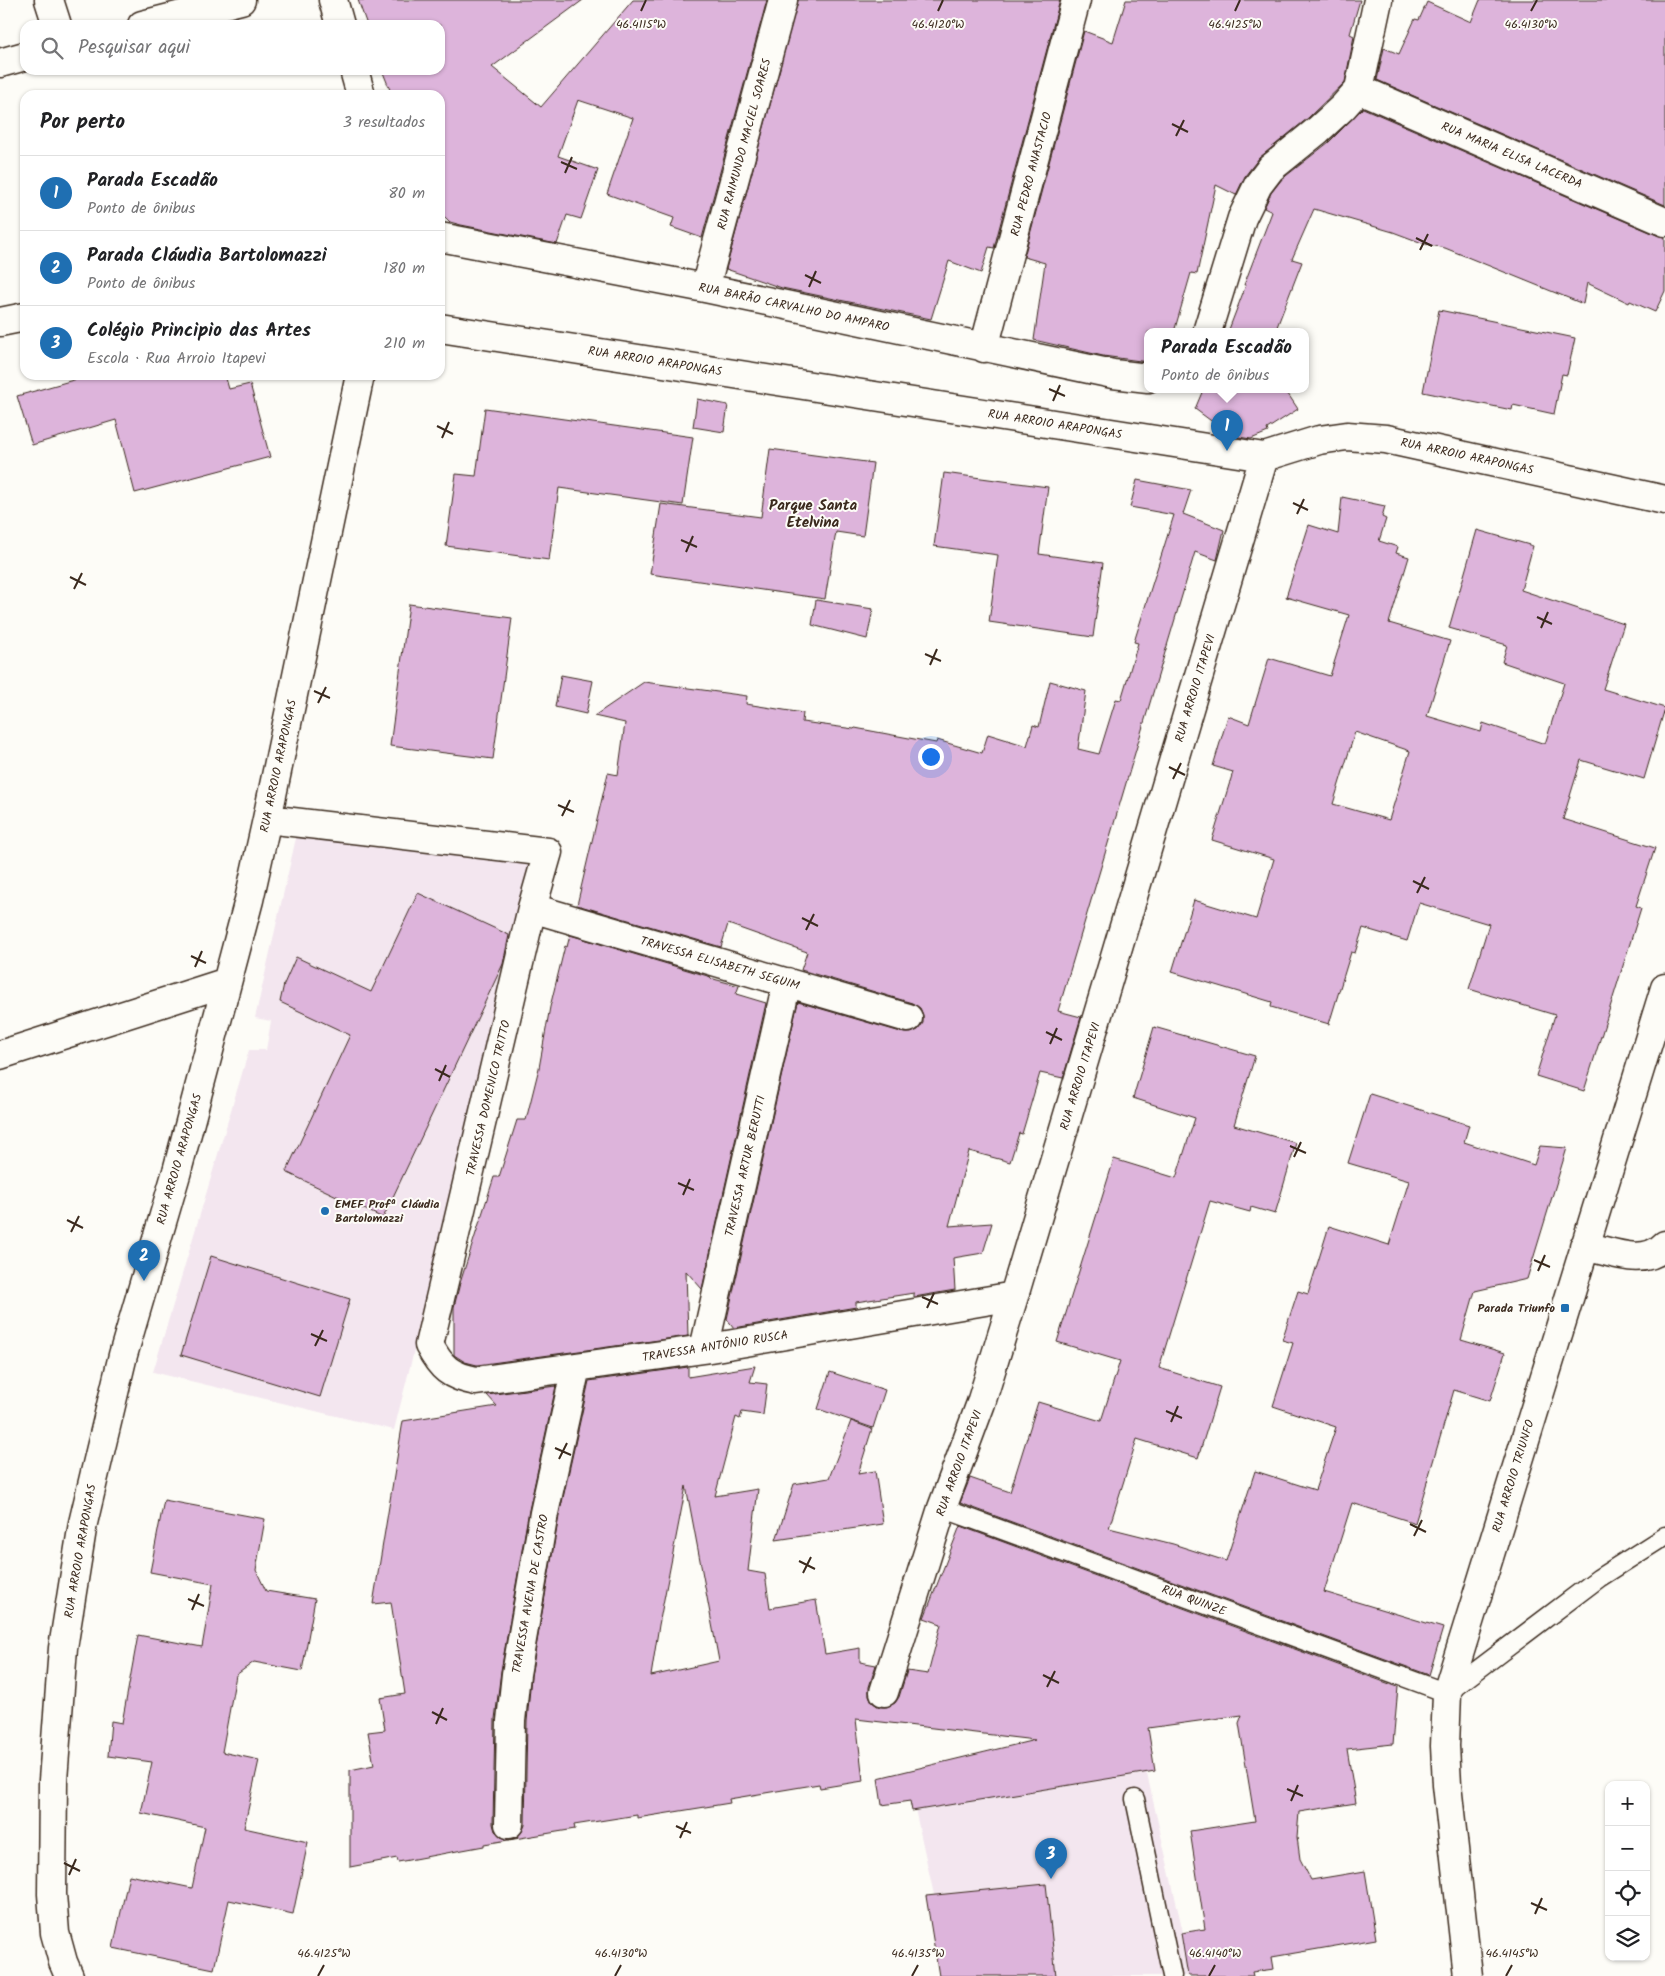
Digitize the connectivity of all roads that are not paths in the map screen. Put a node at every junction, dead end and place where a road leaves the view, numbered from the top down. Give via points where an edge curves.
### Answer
1 (49, 0) edge
2 (240, 0) edge
3 (333, 0) edge
4 (783, 0) edge
5 (1076, 0) edge
6 (1378, 0) edge
7 (55, 20) edge
8 (162, 20) edge
9 (339, 20) edge
10 (20, 57) edge
11 (0, 63) edge
12 (355, 75) edge
13 (1359, 89) junction
14 (360, 90) edge
15 (1665, 222) edge
16 (445, 239) edge
17 (705, 288) junction
18 (20, 318) edge
19 (0, 322) edge
20 (1208, 328) edge
21 (445, 329) edge
22 (984, 348) junction
23 (1144, 378) edge
24 (359, 380) edge
25 (1264, 457) junction
26 (1665, 500) edge
27 (267, 819) junction
28 (532, 908) junction
29 (227, 982) junction
30 (787, 982) junction
31 (1665, 988) edge
32 (908, 1018) dead end
33 (0, 1055) edge
34 (1665, 1245) edge
35 (1584, 1246) junction
36 (1014, 1296) junction
37 (429, 1345) joint
38 (704, 1350) junction
39 (576, 1367) junction
40 (942, 1508) junction
41 (1665, 1536) edge
42 (884, 1692) dead end
43 (1446, 1693) junction
44 (1135, 1799) dead end
45 (509, 1824) dead end
46 (69, 1976) edge
47 (1172, 1976) edge
48 (1468, 1976) edge

1 - 7 street
2 - 8 street
3 - 9 street
4 - 17 street, RUA RAIMUNDO MACIEL SOARES
5 - 22 street, RUA PEDRO ANASTACIO
6 - 13 street
10 - 11 street
12 - 14 street
13 - 15 street, RUA MARIA ELISA LACERDA
13 - 20 street via 1318,130 1271,168 1258,185 1242,218
16 - 17 street, RUA BARÃO CARVALHO DO AMPARO
17 - 22 street, RUA BARÃO CARVALHO DO AMPARO
18 - 19 street
21 - 25 street, RUA ARROIO ARAPONGAS
22 - 23 street, RUA BARÃO CARVALHO DO AMPARO
24 - 27 street, RUA ARROIO ARAPONGAS
25 - 26 street, RUA ARROIO ARAPONGAS via 1319,440 1347,436 1386,439
25 - 36 street, RUA ARROIO ITAPEVI
27 - 28 street, TRAVESSA DOMENICO TRITTO via 548,852
27 - 29 street, RUA ARROIO ARAPONGAS
28 - 30 street, TRAVESSA ELISABETH SEGUIM
28 - 37 street, TRAVESSA DOMENICO TRITTO
29 - 33 street
29 - 46 street, RUA ARROIO ARAPONGAS via 177,1171 123,1355 83,1523 64,1648 53,1780 55,1933
30 - 32 street, TRAVESSA ELISABETH SEGUIM
30 - 38 street, TRAVESSA ARTUR BERUTTI
31 - 35 street, RUA ARROIO TRIUNFO
34 - 35 street via 1652,1256 1640,1258
35 - 43 street, RUA ARROIO TRIUNFO
36 - 38 street, TRAVESSA ANTÔNIO RUSCA
36 - 40 street, RUA ARROIO ITAPEVI via 981,1403
37 - 39 street, TRAVESSA ANTÔNIO RUSCA via 446,1369 459,1378 476,1381
38 - 39 street, TRAVESSA ANTÔNIO RUSCA
39 - 45 street, TRAVESSA AVENA DE CASTRO via 544,1514 516,1674 511,1721
40 - 42 street, RUA ARROIO ITAPEVI
40 - 43 lane, RUA QUINZE
41 - 43 lane via 1599,1578
43 - 48 street, RUA ARROIO TRIUNFO via 1447,1786
44 - 47 lane

